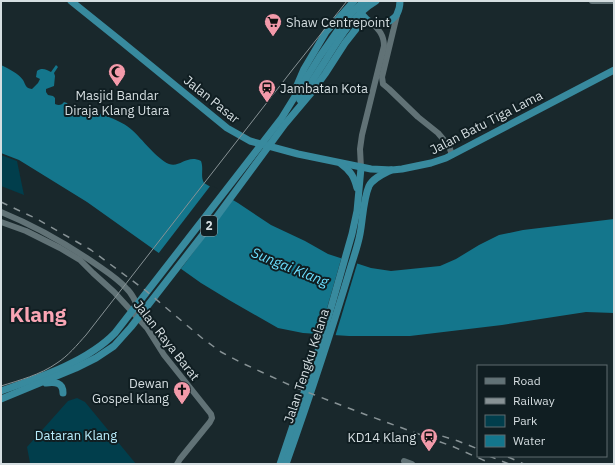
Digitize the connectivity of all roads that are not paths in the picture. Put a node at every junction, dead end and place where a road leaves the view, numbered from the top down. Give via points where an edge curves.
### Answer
1 (71, 1) edge
2 (354, 1) edge
3 (358, 1) edge
4 (365, 1) edge
5 (376, 1) edge
6 (592, 1) edge
7 (402, 2) edge
8 (614, 2) edge
9 (397, 15) junction
10 (372, 23) junction
11 (614, 70) edge
12 (383, 84) junction
13 (373, 88) junction
14 (283, 122) junction
15 (452, 155) junction
16 (337, 162) junction
17 (361, 168) junction
18 (392, 170) junction
19 (358, 198) junction
20 (1, 212) edge
21 (360, 212) junction
22 (1, 222) edge
23 (127, 288) junction
24 (119, 298) junction
25 (147, 328) junction
26 (1, 391) edge
27 (63, 393) dead end
28 (15, 394) junction
29 (1, 399) edge
30 (188, 449) junction
31 (406, 463) edge
32 (172, 464) edge
33 (177, 464) edge
34 (280, 464) edge
35 (286, 464) edge
36 (412, 464) edge

1 - 16 highway, Jalan Pasar via 240,136 298,154
2 - 14 highway via 326,32 304,69
3 - 10 highway via 365,19
4 - 14 highway, 2 via 345,20 320,56
5 - 14 highway, 2 via 349,26
6 - 8 main road
7 - 9 highway
9 - 10 highway via 390,21 378,25
9 - 12 main road via 382,77
10 - 13 main road via 382,34 384,41
10 - 14 highway via 359,26 352,33 312,92
11 - 15 highway, Jalan Batu Tiga Lama
12 - 13 main road
12 - 15 main road via 418,118 438,133 449,146
13 - 17 main road via 360,149
14 - 26 highway, 2 via 107,341 64,366
14 - 28 highway, 2 via 215,219 114,346 76,368
15 - 18 highway, Jalan Batu Tiga Lama via 416,167
16 - 17 highway, Jalan Pasar
16 - 19 highway via 352,174
17 - 18 highway, Jalan Batu Tiga Lama
17 - 19 highway, Jalan Tengku Kelana
18 - 21 highway, Jalan Tengku Kelana via 372,182
19 - 21 highway, Jalan Tengku Kelana
20 - 23 main road via 59,240
21 - 34 highway, Jalan Tengku Kelana via 322,339
21 - 35 highway, Jalan Tengku Kelana via 360,235 327,344
22 - 24 main road, Jalan Raya Barat via 26,231 80,260
23 - 24 main road
23 - 25 main road
24 - 25 main road, Jalan Raya Barat
25 - 30 main road, Jalan Raya Barat via 164,355 211,414 210,422
27 - 28 highway via 63,388 59,384 47,382
28 - 29 highway, 2
30 - 32 main road
30 - 33 main road
31 - 36 main road

